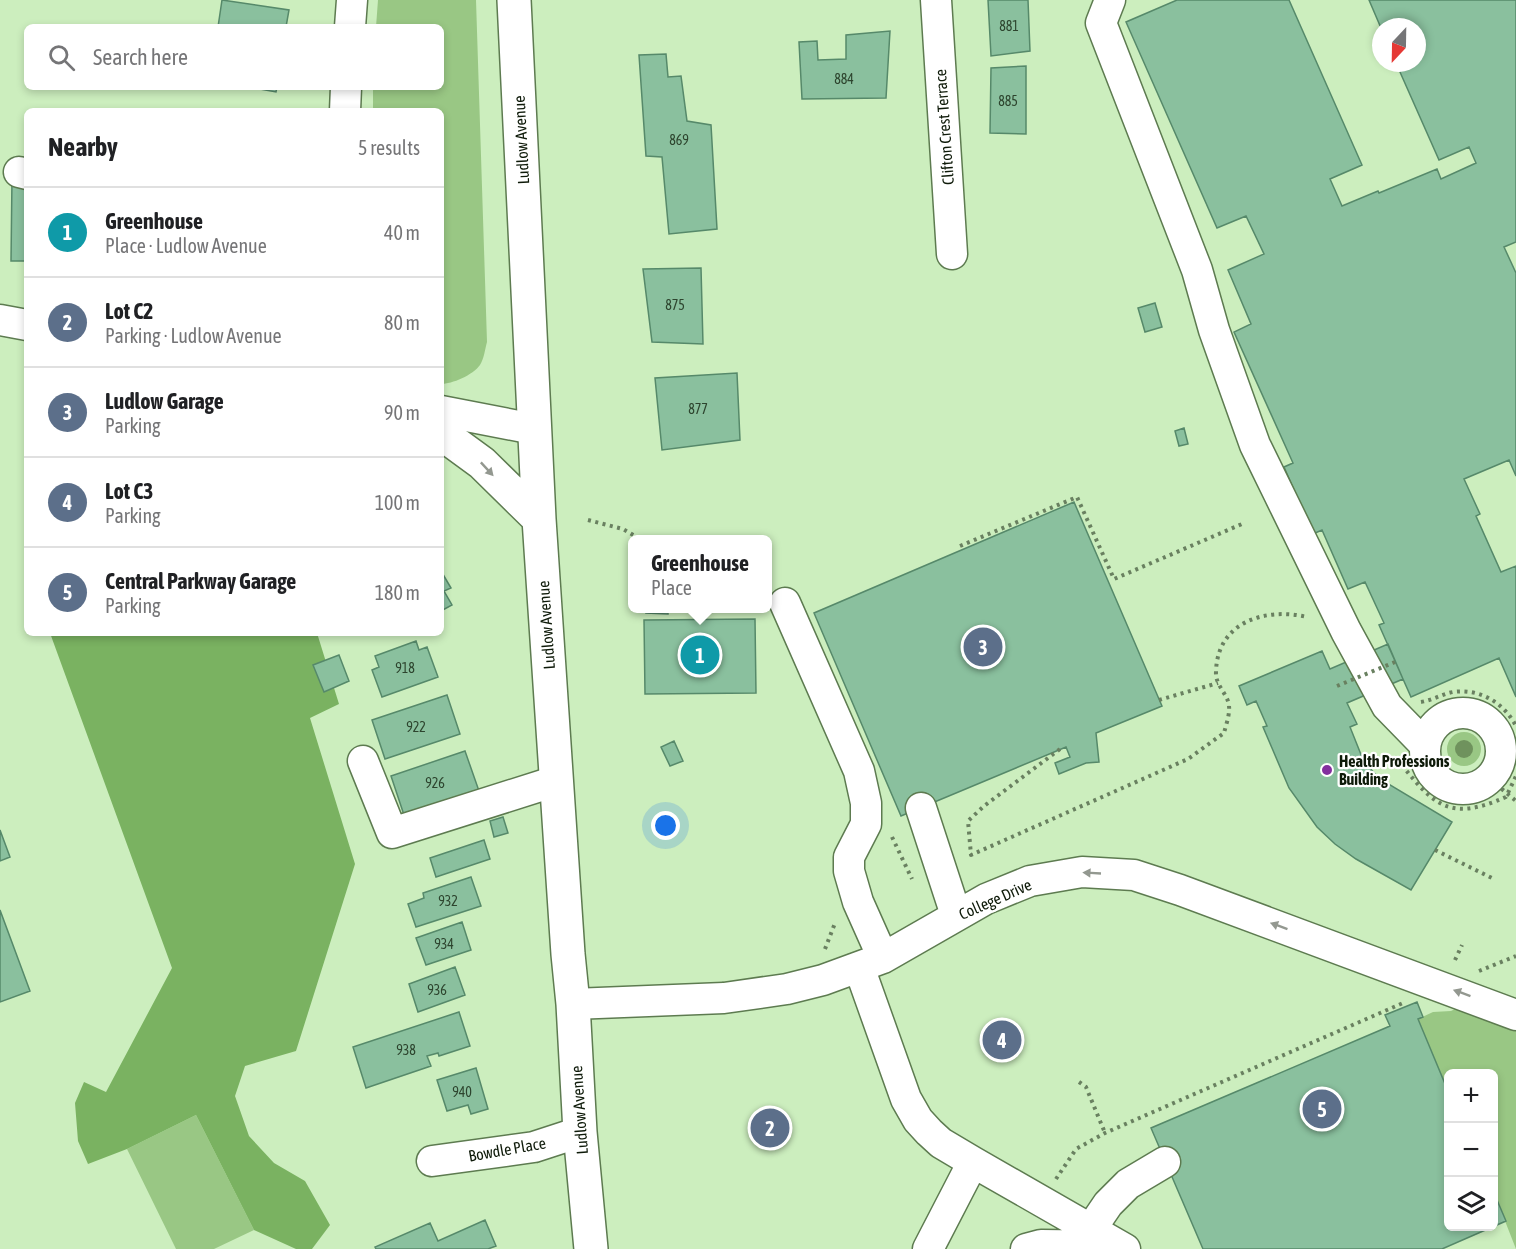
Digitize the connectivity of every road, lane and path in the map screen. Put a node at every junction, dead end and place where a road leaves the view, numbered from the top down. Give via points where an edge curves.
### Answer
1 (352, 0) edge
2 (514, 0) edge
3 (936, 0) edge
4 (1110, 0) edge
5 (350, 24) edge
6 (346, 90) edge
7 (345, 108) edge
8 (952, 254) dead end
9 (0, 320) edge
10 (24, 324) edge
11 (444, 412) edge
12 (534, 429) junction
13 (444, 435) edge
14 (539, 519) junction
15 (588, 520) dead end
16 (1242, 524) dead end
17 (633, 535) edge
18 (960, 546) dead end
19 (785, 603) dead end
20 (1314, 619) dead end
21 (1383, 660) dead end
22 (1395, 662) dead end
23 (1388, 670) dead end
24 (1218, 683) junction
25 (1337, 686) dead end
26 (1159, 700) dead end
27 (1416, 702) dead end
28 (1516, 726) edge
29 (1425, 745) junction
30 (1060, 749) dead end
31 (363, 761) dead end
32 (1490, 779) junction
33 (556, 781) junction
34 (1516, 801) edge
35 (921, 808) dead end
36 (1435, 850) dead end
37 (1494, 879) dead end
38 (956, 915) junction
39 (838, 918) dead end
40 (1462, 945) dead end
41 (823, 956) dead end
42 (1516, 956) edge
43 (1455, 960) dead end
44 (871, 962) junction
45 (1470, 975) dead end
46 (573, 1004) junction
47 (1383, 1011) dead end
48 (1516, 1015) edge
49 (1079, 1082) dead end
50 (580, 1132) junction
51 (1106, 1133) junction
52 (432, 1161) dead end
53 (974, 1162) junction
54 (1165, 1162) dead end
55 (1053, 1185) dead end
56 (1092, 1229) junction
57 (1123, 1247) edge
58 (591, 1249) edge
59 (928, 1249) edge
60 (1026, 1249) edge

1 - 5 street
2 - 12 main road, Ludlow Avenue
3 - 8 street, Clifton Crest Terrace
4 - 29 street via 1101,23 1197,270 1255,445 1387,706
6 - 7 street
9 - 10 street
11 - 12 street
12 - 14 main road, Ludlow Avenue
13 -> 14 main road via 482,463
14 - 33 main road, Ludlow Avenue
15 - 17 path
16 - 18 path via 1114,579 1077,497
19 - 44 street via 859,771 866,824 849,857 849,871
20 - 24 path via 1272,613 1239,626 1217,656
21 - 23 path
22 - 25 path, bridge
24 - 26 path
24 - 30 path via 1229,705 1224,733 1188,759 971,855 968,821
27 - 28 path via 1453,692 1477,693 1497,702
29 - 32 street via 1429,768 1445,785 1469,789
29 - 32 street via 1437,722 1455,714 1475,714 1487,720 1501,742 1498,769
31 - 33 street via 392,833
32 - 34 path
33 - 46 main road, Ludlow Avenue
35 - 38 street
36 - 37 path
38 - 44 street, College Drive
48 -> 38 street, College Drive via 1134,875 1082,872 1030,881
39 - 41 path
40 - 43 path
42 - 45 path
44 - 46 street, College Drive via 787,989 724,998
44 - 53 street via 891,1060 906,1099 918,1120 941,1143
46 - 50 main road, Ludlow Avenue
47 - 51 path
49 - 51 path via 1086,1088
50 - 52 street, Bowdle Place via 534,1147
50 - 58 main road, Ludlow Avenue
51 - 55 path via 1076,1149
53 - 56 street
53 - 59 street
54 - 56 street via 1128,1184 1108,1204
56 - 57 street
57 - 60 street via 1041,1245

